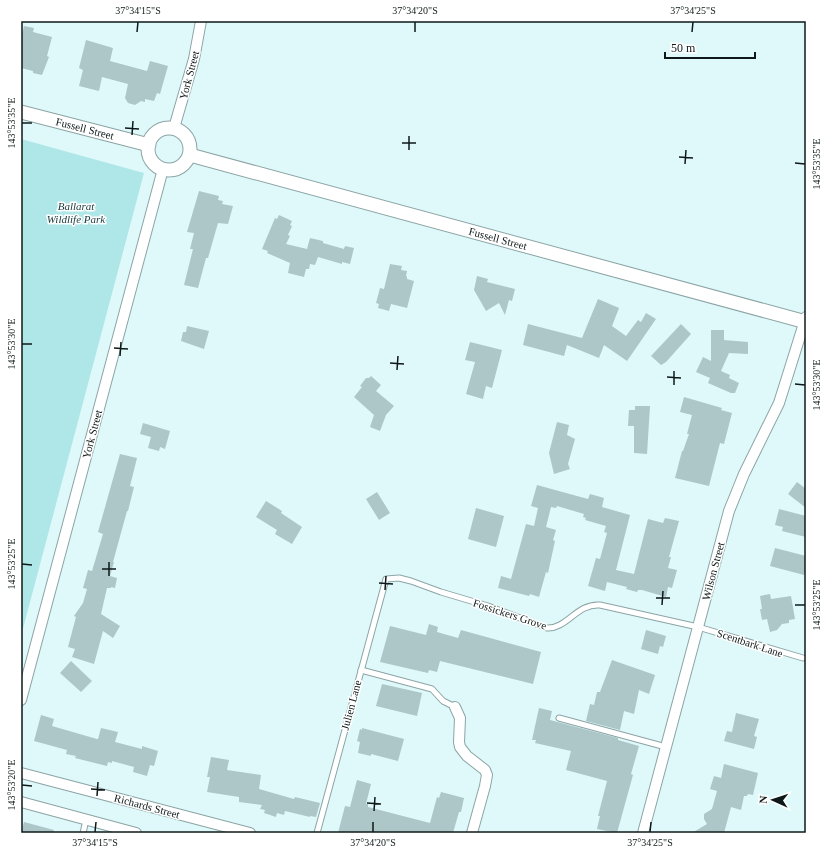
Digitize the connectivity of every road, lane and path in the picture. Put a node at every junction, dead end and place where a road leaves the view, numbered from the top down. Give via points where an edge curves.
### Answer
1 (200, 21) edge
2 (21, 112) edge
3 (174, 128) junction
4 (149, 146) junction
5 (190, 155) junction
6 (163, 169) junction
7 (806, 320) edge
8 (389, 579) joint
9 (698, 626) junction
10 (803, 658) dead end
11 (361, 670) junction
12 (21, 700) edge
13 (455, 707) joint
14 (558, 718) dead end
15 (666, 747) junction
16 (21, 773) edge
17 (21, 802) edge
18 (86, 820) junction
19 (83, 833) edge
20 (136, 833) edge
21 (250, 833) edge
22 (317, 833) edge
23 (472, 833) edge
24 (643, 833) edge

1 - 3 street, York Street via 194,59
2 - 4 street, Fussell Street
3 - 4 street via 163,128 158,131 150,140
3 - 5 street via 188,138
4 - 6 street via 154,162
5 - 6 street via 182,165 170,170
5 - 7 street, Fussell Street
6 - 12 street, York Street
7 - 9 street, Wilson Street via 779,403 733,500
8 - 9 lane, Fossickers Grove via 401,578 411,581 549,628 584,608 597,605
8 - 11 lane, Julien Lane via 385,582
9 - 10 lane, Scentbark Lane
9 - 15 street, Wilson Street
11 - 13 lane via 432,689 443,701
11 - 22 lane, Julien Lane
13 - 23 street via 460,718 460,747 484,769 487,776
14 - 15 lane
15 - 24 street, Wilson Street
16 - 21 street, Richards Street
17 - 18 street
18 - 19 lane
18 - 20 street

